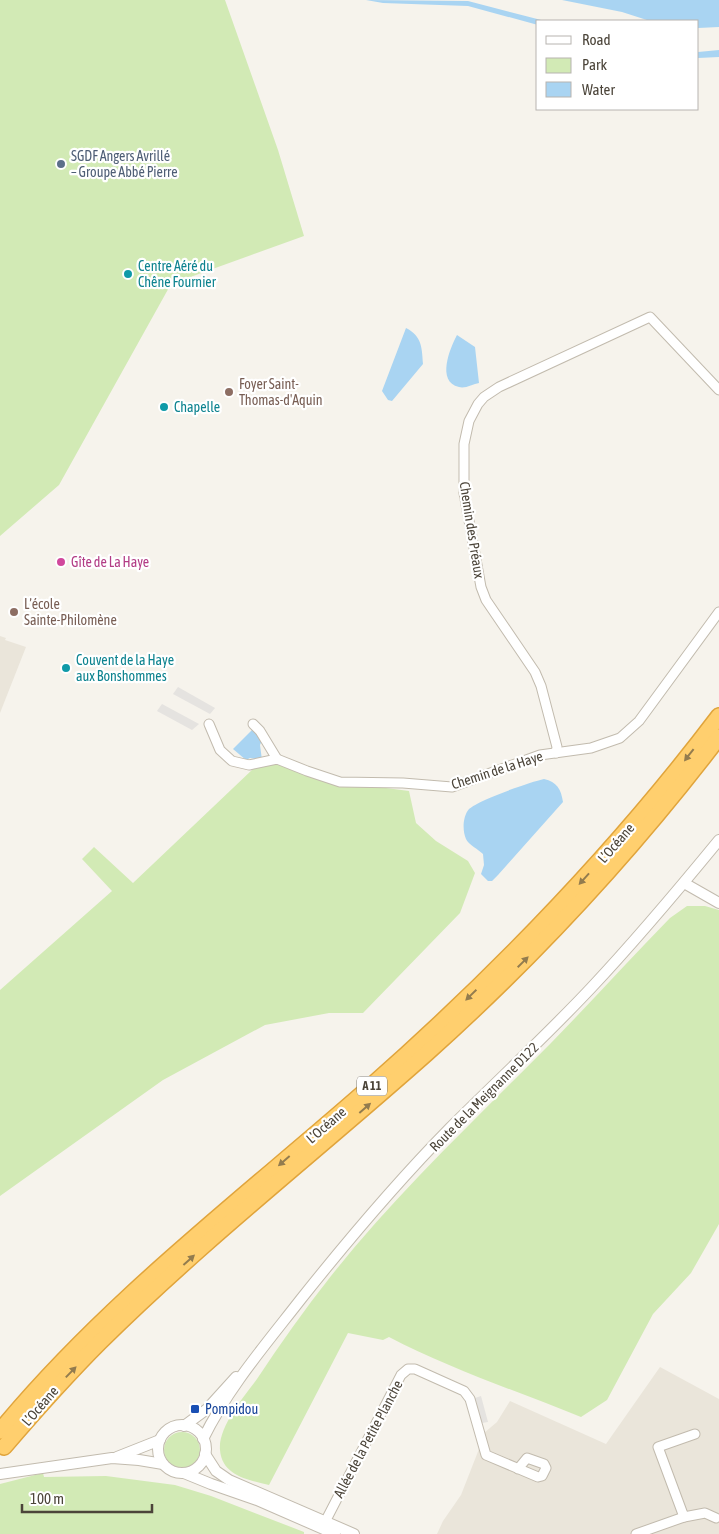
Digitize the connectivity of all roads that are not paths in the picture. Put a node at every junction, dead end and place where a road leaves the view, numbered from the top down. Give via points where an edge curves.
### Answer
1 (719, 390) edge
2 (719, 612) edge
3 (719, 716) edge
4 (209, 724) dead end
5 (254, 724) dead end
6 (719, 737) edge
7 (556, 753) junction
8 (277, 759) junction
9 (719, 840) edge
10 (684, 883) junction
11 (719, 903) edge
12 (254, 1358) junction
13 (184, 1426) junction
14 (0, 1431) edge
15 (695, 1434) dead end
16 (203, 1439) junction
17 (160, 1440) junction
18 (4, 1448) dead end
19 (205, 1454) junction
20 (112, 1458) junction
21 (163, 1464) junction
22 (518, 1468) dead end
23 (184, 1473) junction
24 (0, 1474) edge
25 (684, 1517) junction
26 (716, 1518) dead end
27 (325, 1522) junction
28 (335, 1534) edge
29 (354, 1534) edge
30 (636, 1534) edge

1 - 7 street, Chemin des Préaux via 650,317 499,387 484,397 473,414 464,444 464,493 481,587 486,600 535,672
2 - 7 street, Chemin de la Haye via 638,721 620,738 591,748
3 -> 14 highway, L’Océane / A 11 via 610,850 496,970 393,1066 152,1276 55,1370
4 - 8 street via 220,750 232,761 249,764
5 - 8 street
18 -> 6 highway, L’Océane / A 11 via 66,1377 138,1306 429,1051 528,956 631,845
7 - 8 street, Chemin de la Haye via 540,755 452,787 340,782
9 - 10 street, Route de la Meignanne D122
10 - 11 street
10 - 12 street, Route de la Meignanne D122 via 591,988 380,1204
12 - 13 street via 206,1409
12 - 16 street
13 - 16 street via 195,1430
13 - 17 street via 168,1430
15 - 25 street via 658,1447
16 - 19 street
17 - 20 street
17 - 21 street
19 - 23 street via 197,1468
19 - 27 street via 216,1471 229,1480
20 - 21 street
20 - 24 street
21 - 23 street via 172,1471
22 - 27 street, Allée de la Petite Planche via 486,1455 470,1399 464,1391 415,1369 408,1369 401,1375
23 - 28 street
25 - 26 street via 704,1513
25 - 30 street
27 - 29 street

